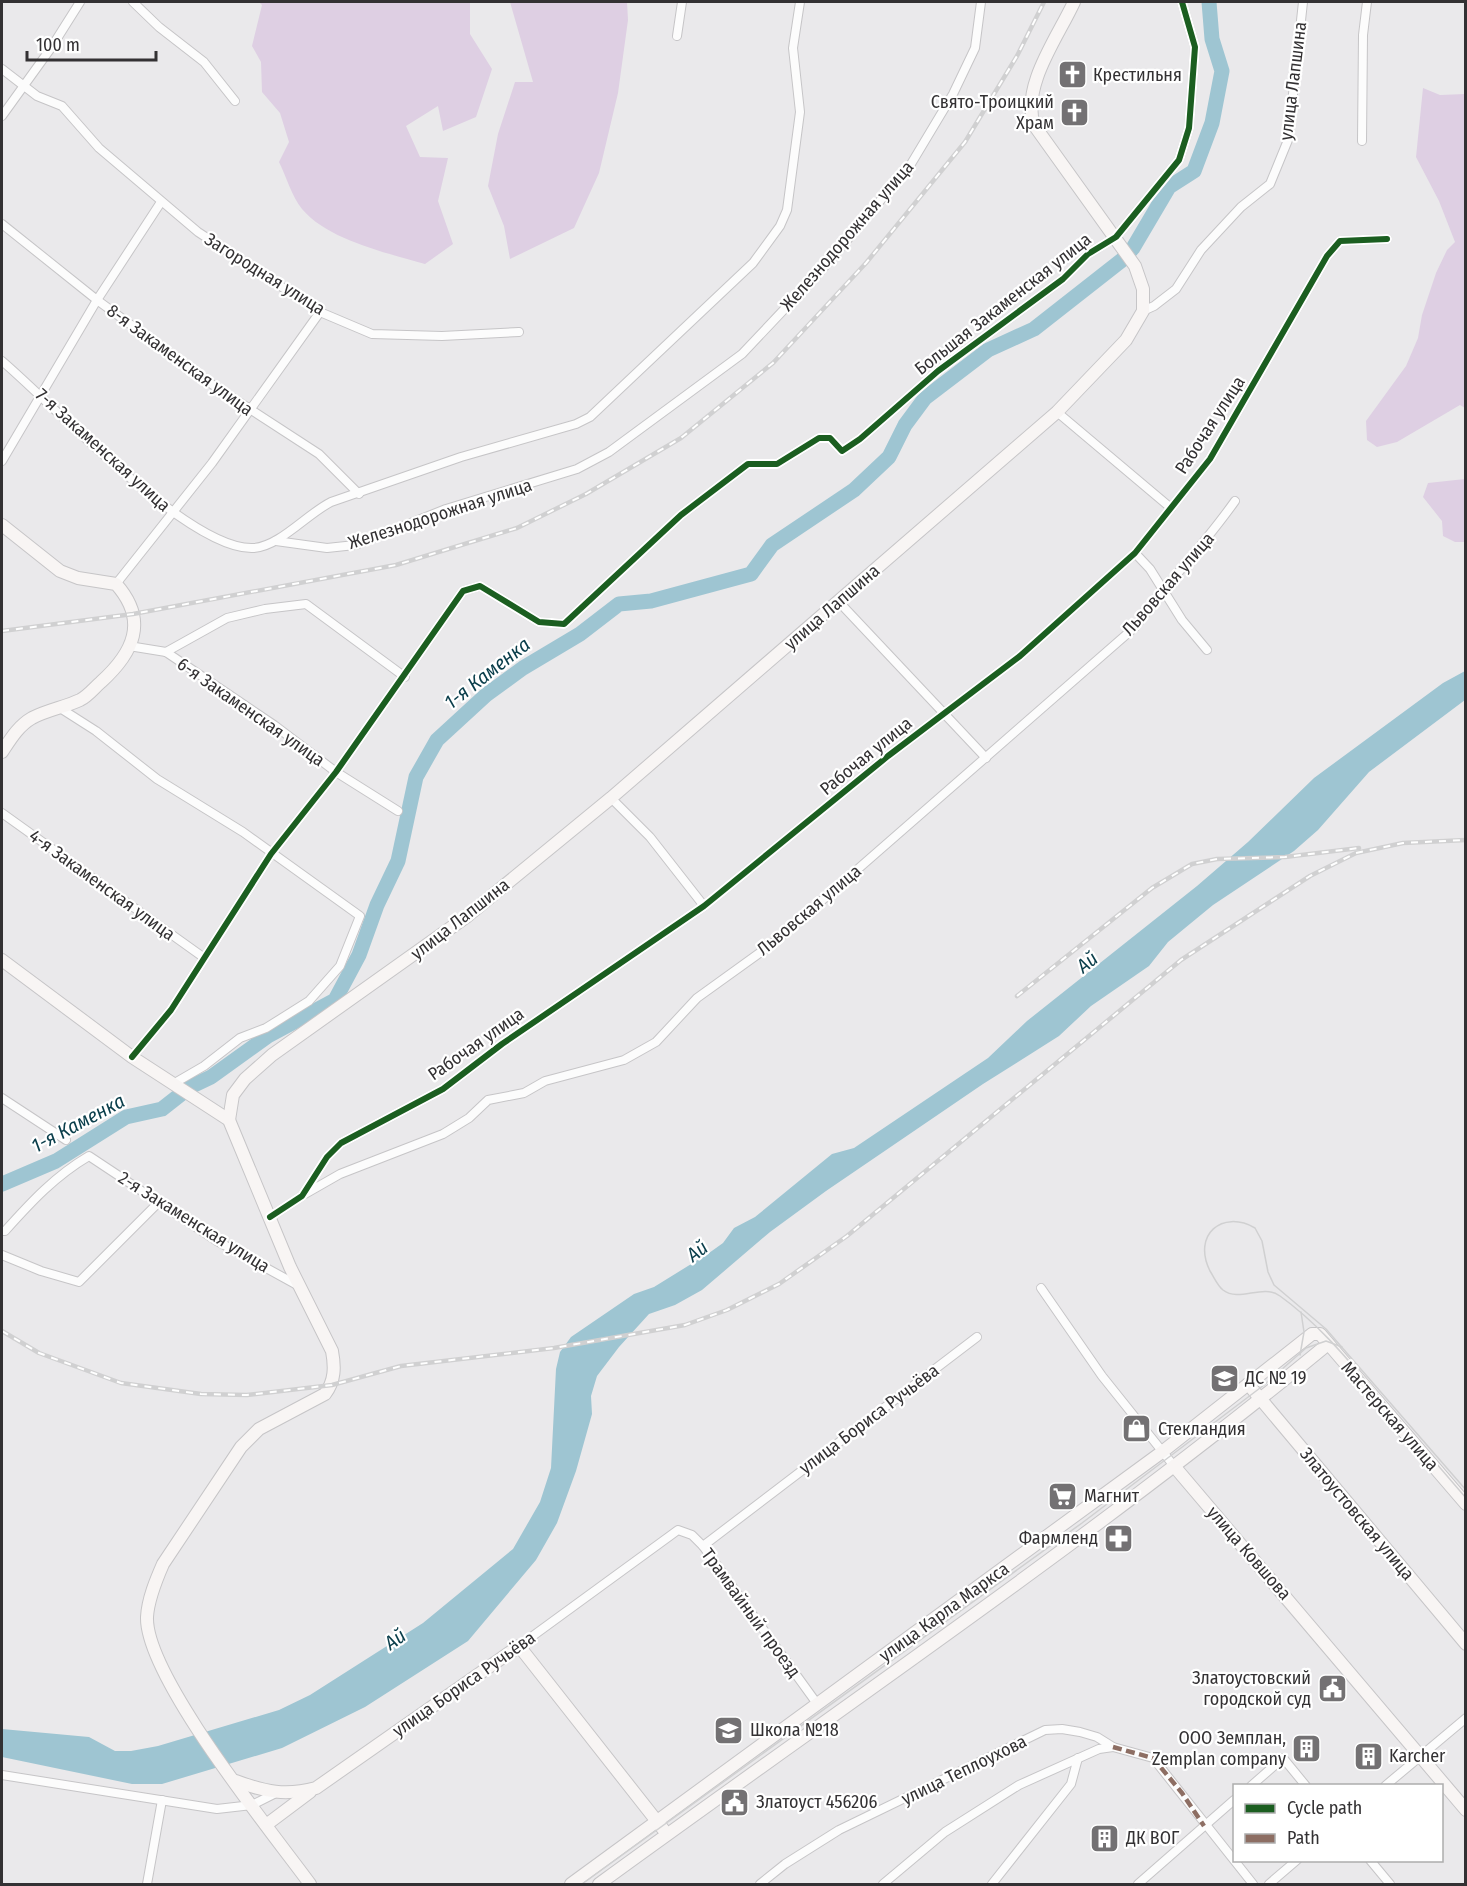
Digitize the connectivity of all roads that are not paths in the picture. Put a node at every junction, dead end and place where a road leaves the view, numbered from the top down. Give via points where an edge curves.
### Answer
1 (80, 2) edge
2 (133, 2) edge
3 (682, 2) edge
4 (800, 2) edge
5 (981, 2) edge
6 (1074, 2) edge
7 (1182, 2) edge
8 (1303, 2) edge
9 (1367, 2) edge
10 (677, 36) dead end
11 (2, 69) edge
12 (22, 86) junction
13 (235, 101) dead end
14 (2, 116) edge
15 (1362, 141) dead end
16 (161, 202) junction
17 (2, 224) edge
18 (1116, 237) junction
19 (1387, 239) dead end
20 (97, 300) junction
21 (1143, 311) junction
22 (320, 312) junction
23 (519, 332) dead end
24 (2, 361) edge
25 (41, 394) junction
26 (250, 412) junction
27 (1057, 412) junction
28 (2, 461) edge
29 (359, 494) junction
30 (1235, 501) dead end
31 (1171, 508) junction
32 (172, 512) junction
33 (2, 525) edge
34 (276, 541) junction
35 (1135, 553) junction
36 (116, 584) junction
37 (1162, 591) junction
38 (839, 602) junction
39 (129, 646) junction
40 (1207, 650) dead end
41 (166, 652) junction
42 (405, 677) junction
43 (60, 708) junction
44 (945, 712) junction
45 (2, 752) edge
46 (986, 758) junction
47 (336, 772) junction
48 (611, 798) junction
49 (398, 811) dead end
50 (2, 813) edge
51 (271, 854) junction
52 (704, 906) junction
53 (203, 957) junction
54 (2, 960) edge
55 (132, 1057) junction
56 (173, 1084) junction
57 (2, 1098) edge
58 (229, 1120) junction
59 (66, 1140) dead end
60 (302, 1196) junction
61 (159, 1202) junction
62 (270, 1217) junction
63 (2, 1231) edge
64 (2, 1255) edge
65 (299, 1286) junction
66 (1041, 1288) dead end
67 (1312, 1334) joint
68 (977, 1337) dead end
69 (1328, 1344) junction
70 (1248, 1383) junction
71 (1261, 1399) junction
72 (1162, 1452) junction
73 (1174, 1466) junction
74 (1466, 1504) edge
75 (678, 1530) joint
76 (703, 1546) junction
77 (1466, 1644) edge
78 (519, 1646) junction
79 (818, 1705) junction
80 (1466, 1718) edge
81 (1113, 1747) junction
82 (1420, 1755) junction
83 (1078, 1758) junction
84 (2, 1775) edge
85 (233, 1778) junction
86 (1252, 1784) edge
87 (1305, 1784) edge
88 (1386, 1784) edge
89 (316, 1788) junction
90 (274, 1794) junction
91 (162, 1800) junction
92 (1233, 1801) edge
93 (252, 1805) junction
94 (1466, 1810) edge
95 (658, 1823) junction
96 (266, 1825) junction
97 (1204, 1826) junction
98 (668, 1834) junction
99 (1233, 1860) edge
100 (1234, 1862) edge
101 (1295, 1862) edge
102 (1372, 1862) edge
103 (147, 1884) edge
104 (310, 1884) edge
105 (571, 1884) edge
106 (599, 1884) edge
107 (760, 1884) edge
108 (883, 1884) edge
109 (992, 1884) edge
110 (1138, 1884) edge
111 (1253, 1884) edge
112 (1269, 1884) edge
113 (1390, 1884) edge

1 - 12 street
2 - 13 street via 204,62
3 - 10 street
4 - 29 street via 793,48 800,112 787,210 753,264 590,417
5 - 34 street, Железнодорожная улица via 975,48 911,164 827,264 733,361 609,452 577,469 446,509 355,545 327,548
6 - 18 street via 1032,86 1030,112 1034,124
7 - 18 street, Большая Закаменская улица via 1195,47 1189,128 1179,160
8 - 21 street, улица Лапшина via 1288,140 1270,184 1241,207 1201,250 1176,289
9 - 15 street
11 - 12 street, Загородная улица
12 - 14 street
12 - 16 street, Загородная улица via 62,106 99,148
16 - 20 street
16 - 22 street, Загородная улица via 198,232
17 - 20 street, 8-я Закаменская улица
18 - 21 street via 1135,266 1143,289
18 - 42 street, Большая Закаменская улица via 1088,254 1063,279 938,371 842,451 830,438 819,438 777,464 748,464 681,515 564,624 538,622 480,586 463,591
19 - 31 street, Рабочая улица via 1340,241 1327,256 1210,459
20 - 25 street
20 - 26 street, 8-я Закаменская улица
21 - 27 street, улица Лапшина via 1126,340
22 - 23 street, Загородная улица via 372,334
22 - 26 street
24 - 25 street, 7-я Закаменская улица
25 - 28 street
25 - 32 street, 7-я Закаменская улица via 117,467
26 - 29 street, 8-я Закаменская улица via 319,454
26 - 32 street
27 - 31 street
27 - 38 street, улица Лапшина
29 - 34 street via 316,510
30 - 37 street, Львовская улица via 1192,559
31 - 35 street, Рабочая улица
32 - 34 street, 7-я Закаменская улица via 232,546 255,548
32 - 36 street
33 - 36 street via 60,571
35 - 37 street
35 - 44 street, Рабочая улица via 1020,656
36 - 39 street via 132,609 135,636
37 - 40 street
37 - 46 street, Львовская улица via 1134,627
38 - 44 street
38 - 48 street, улица Лапшина
39 - 41 street, 6-я Закаменская улица
39 - 43 street via 120,665 82,699
41 - 42 street via 227,618 306,604
41 - 47 street, 6-я Закаменская улица via 274,724
42 - 47 street
43 - 45 street via 26,723
43 - 51 street via 157,779
44 - 46 street
44 - 52 street, Рабочая улица
46 - 60 street, Львовская улица via 772,944 696,999 656,1042 624,1060 545,1081 524,1093 488,1100 443,1134 340,1174
47 - 49 street, 6-я Закаменская улица
47 - 51 street
48 - 52 street via 650,837
48 - 58 street, улица Лапшина via 466,917 272,1055 244,1079 234,1095
50 - 53 street, 4-я Закаменская улица
51 - 53 street
51 - 56 street via 360,916 340,966 309,1001 266,1028 240,1038
52 - 60 street, Рабочая улица via 443,1089 341,1143
53 - 55 street via 171,1010
54 - 55 street
55 - 56 street
56 - 58 street
57 - 59 street
58 - 62 street
60 - 62 street, Рабочая улица
61 - 63 street, 2-я Закаменская улица via 89,1156 57,1177
61 - 64 street via 79,1282
61 - 65 street, 2-я Закаменская улица via 217,1241
62 - 65 street
65 - 85 street via 332,1351 332,1385 316,1401 259,1429 241,1447 163,1564 147,1617 152,1641 182,1707
66 - 72 street, улица Ковшова via 1102,1376
67 - 69 street, Мастерская улица via 1320,1334
67 - 70 street, улица Карла Маркса
68 - 76 street, улица Бориса Ручьёва
69 - 71 street, улица Карла Маркса
69 - 74 street, Мастерская улица
70 - 71 street, Златоустовская улица
70 - 72 street, улица Карла Маркса
71 - 73 street, улица Карла Маркса
71 - 77 street, Златоустовская улица
72 - 73 street, улица Ковшова
72 - 79 street, улица Карла Маркса
73 - 82 street, улица Ковшова
73 - 98 street, улица Карла Маркса
75 - 76 street, Трамвайный проезд via 692,1535
75 - 78 street, улица Бориса Ручьёва
76 - 79 street, Трамвайный проезд
78 - 89 street, улица Бориса Ручьёва
78 - 95 street
79 - 95 street, улица Карла Маркса
80 - 82 street
81 - 83 street
81 - 97 street, улица Теплоухова via 1154,1758
81 - 107 street, улица Теплоухова via 1080,1732 1046,1730 839,1830
82 - 88 street
82 - 94 street, улица Ковшова
83 - 108 street via 1019,1785 945,1832
83 - 109 street via 1071,1784
84 - 91 street
85 - 90 street, улица Бориса Ручьёва
85 - 93 street
86 - 87 street via 1283,1758
89 - 90 street, улица Бориса Ручьёва
89 - 96 street
90 - 93 street
91 - 93 street via 217,1809
91 - 103 street
92 - 97 street
93 - 96 street
95 - 98 street
95 - 105 street, улица Карла Маркса
96 - 104 street
97 - 99 street, улица Теплоухова
97 - 110 street
98 - 106 street, улица Карла Маркса
100 - 111 street, улица Теплоухова
101 - 112 street
102 - 113 street

